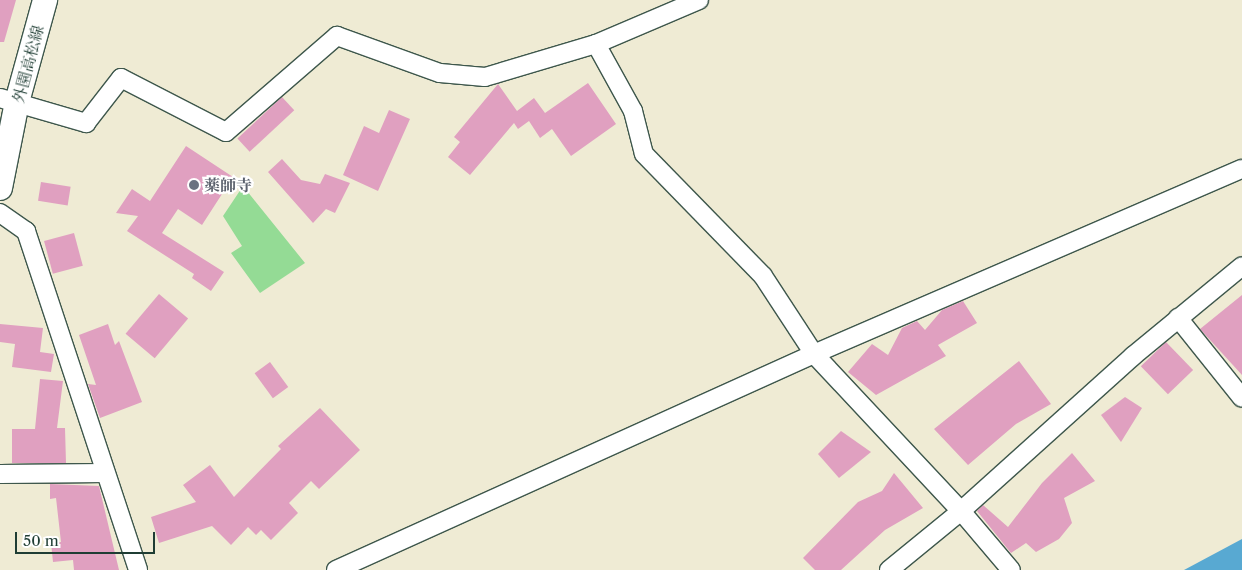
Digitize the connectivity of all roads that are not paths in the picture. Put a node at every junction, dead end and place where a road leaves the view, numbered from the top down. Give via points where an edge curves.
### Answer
1 (45, 0) edge
2 (699, 0) edge
3 (596, 44) junction
4 (8, 100) edge
5 (1242, 169) edge
6 (0, 188) edge
7 (0, 214) edge
8 (1242, 266) edge
9 (1178, 318) junction
10 (814, 354) junction
11 (1242, 398) edge
12 (106, 473) junction
13 (0, 474) edge
14 (961, 510) junction
15 (138, 570) edge
16 (336, 570) edge
17 (889, 570) edge
18 (1011, 570) edge

1 - 4 main road, 外園高松線
2 - 3 street
3 - 4 street via 485,77 440,73 337,36 226,132 120,78 86,123
3 - 10 street via 633,111 644,154 763,276
4 - 6 main road, 外園高松線
5 - 10 street
7 - 12 street via 26,231
8 - 9 street
9 - 11 street
9 - 14 street
10 - 14 street
10 - 16 street
12 - 13 street
12 - 15 street
14 - 17 street
14 - 18 street

